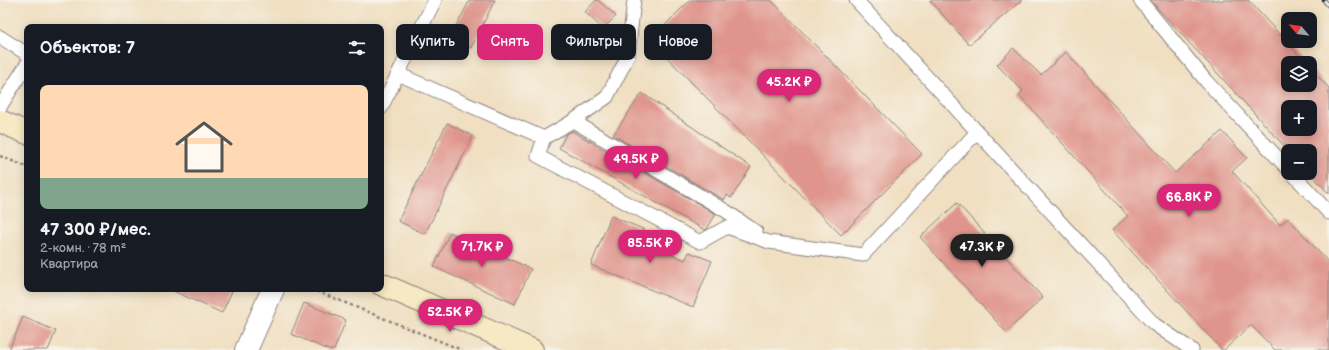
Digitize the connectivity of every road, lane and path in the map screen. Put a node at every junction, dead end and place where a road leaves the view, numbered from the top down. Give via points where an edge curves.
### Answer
1 (435, 0) edge
2 (634, 0) edge
3 (856, 0) edge
4 (1140, 0) edge
5 (0, 37) edge
6 (24, 52) edge
7 (24, 69) edge
8 (398, 74) junction
9 (384, 102) edge
10 (0, 107) edge
11 (0, 121) edge
12 (573, 121) junction
13 (24, 132) edge
14 (977, 132) junction
15 (544, 138) junction
16 (0, 156) edge
17 (1281, 161) edge
18 (24, 166) edge
19 (1298, 180) edge
20 (1329, 213) edge
21 (769, 242) junction
22 (384, 285) edge
23 (273, 292) edge
24 (318, 292) edge
25 (246, 350) edge
26 (462, 350) edge
27 (532, 350) edge
28 (1192, 350) edge

1 - 8 lane
2 - 12 lane via 628,56 607,97
3 - 14 lane
4 - 17 lane via 1206,81
5 - 6 lane
7 - 10 lane
8 - 9 lane
8 - 15 lane
11 - 13 street
12 - 15 lane
12 - 21 lane via 726,211
14 - 21 lane via 863,255
14 - 28 lane via 1154,324
15 - 21 lane via 538,156 700,242 727,227
16 - 18 path
19 - 20 lane
22 - 27 street
23 - 25 street
24 - 26 path

